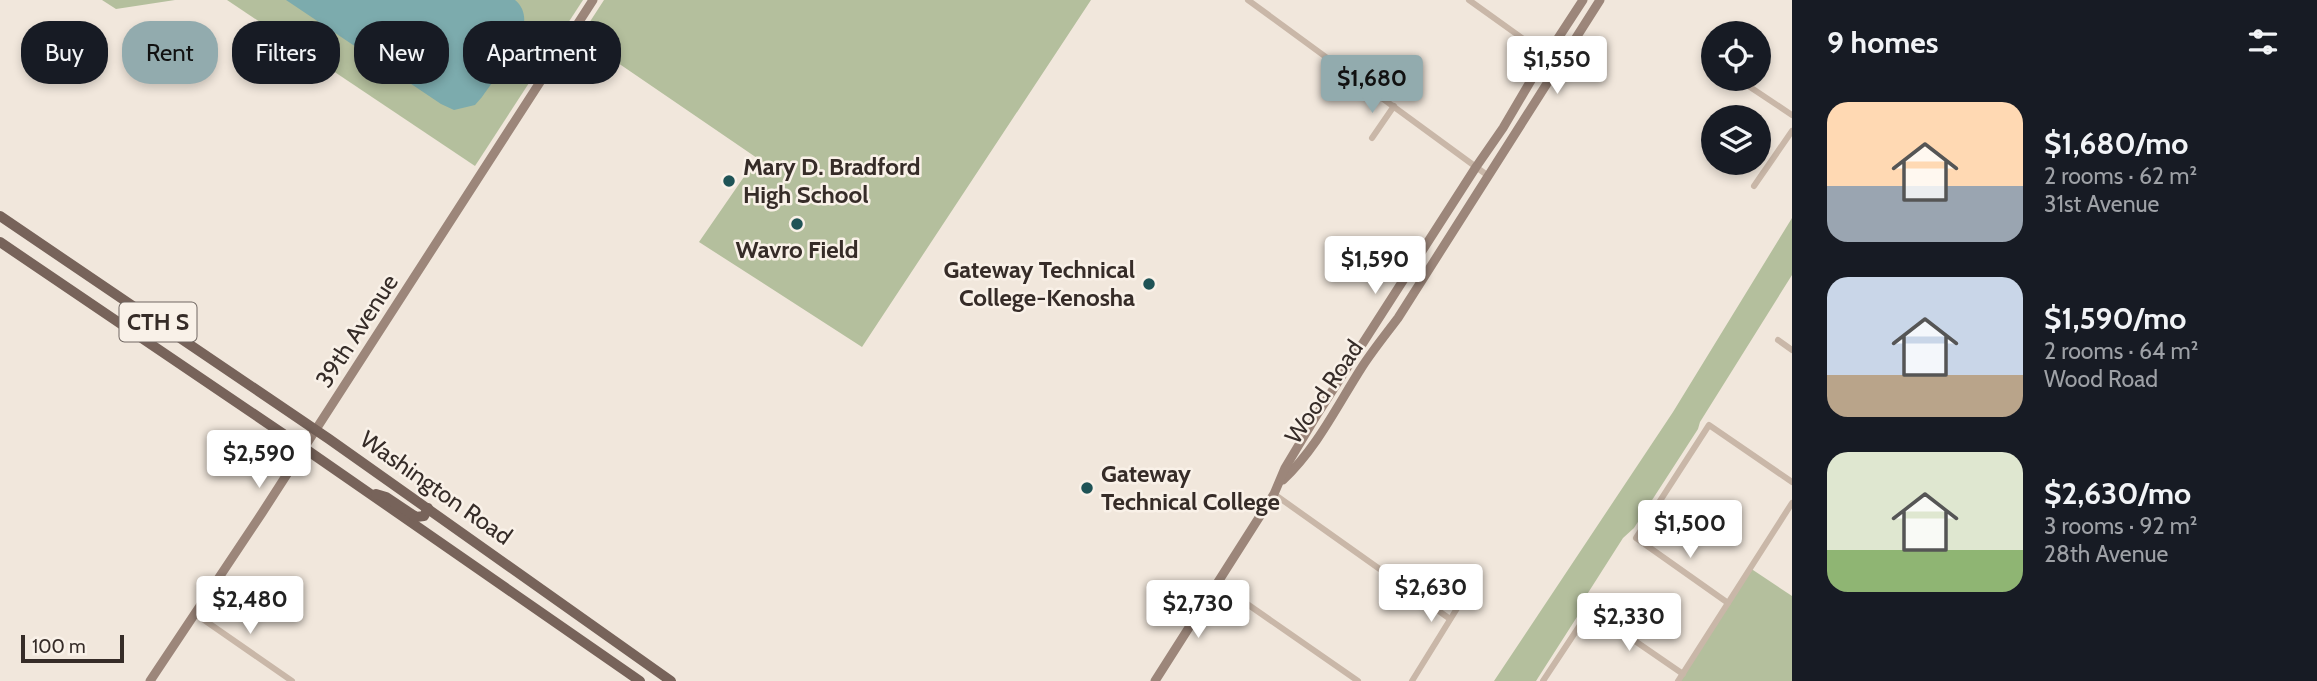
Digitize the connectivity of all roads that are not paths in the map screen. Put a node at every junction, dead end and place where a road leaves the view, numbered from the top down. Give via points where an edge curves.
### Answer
1 (593, 0) edge
2 (1248, 0) edge
3 (1469, 0) edge
4 (1583, 0) edge
5 (1600, 0) edge
6 (1259, 3) edge
7 (1547, 56) junction
8 (1756, 91) edge
9 (1394, 106) junction
10 (1792, 115) edge
11 (1792, 131) edge
12 (1372, 138) dead end
13 (1476, 167) junction
14 (1487, 175) junction
15 (1755, 186) dead end
16 (0, 216) edge
17 (0, 242) edge
18 (1779, 340) dead end
19 (1792, 350) edge
20 (315, 430) junction
21 (304, 448) junction
22 (1792, 482) edge
23 (1279, 484) junction
24 (369, 493) junction
25 (1274, 494) junction
26 (1792, 503) edge
27 (428, 508) junction
28 (1474, 581) dead end
29 (1217, 583) junction
30 (1728, 603) junction
31 (194, 613) junction
32 (1450, 619) junction
33 (1681, 678) edge
34 (150, 681) edge
35 (292, 681) edge
36 (640, 681) edge
37 (671, 681) edge
38 (1155, 681) edge
39 (1358, 681) edge
40 (1412, 681) edge
41 (1543, 681) edge

1 - 20 street, 39th Avenue
2 - 6 street
3 - 7 street
4 - 7 street, Wood Road
5 - 14 street, Wood Road
6 - 9 street
7 - 13 street, Wood Road
8 - 10 street
9 - 12 street
9 - 13 street
11 - 15 street
13 - 14 street
13 - 23 street, Wood Road via 1318,413
14 - 23 street, Wood Road via 1341,403 1308,452
16 - 20 main road, Washington Road / CTH S
17 - 21 main road, Washington Road / CTH S
18 - 19 street
20 - 21 street, 39th Avenue
20 - 27 main road, Washington Road
21 - 24 main road, Washington Road
21 - 31 street, 39th Avenue
22 - 30 street via 1709,425 1636,538
23 - 25 street, Wood Road
24 - 27 main road via 386,497 416,517 424,516
24 - 36 main road, Washington Road
25 - 29 street, Wood Road
25 - 32 street
26 - 30 street
27 - 37 main road, Washington Road
28 - 32 street
29 - 38 street, Wood Road
29 - 39 street
30 - 33 street
31 - 34 street, 39th Avenue
31 - 35 street
32 - 40 street
33 - 41 street via 1590,610

